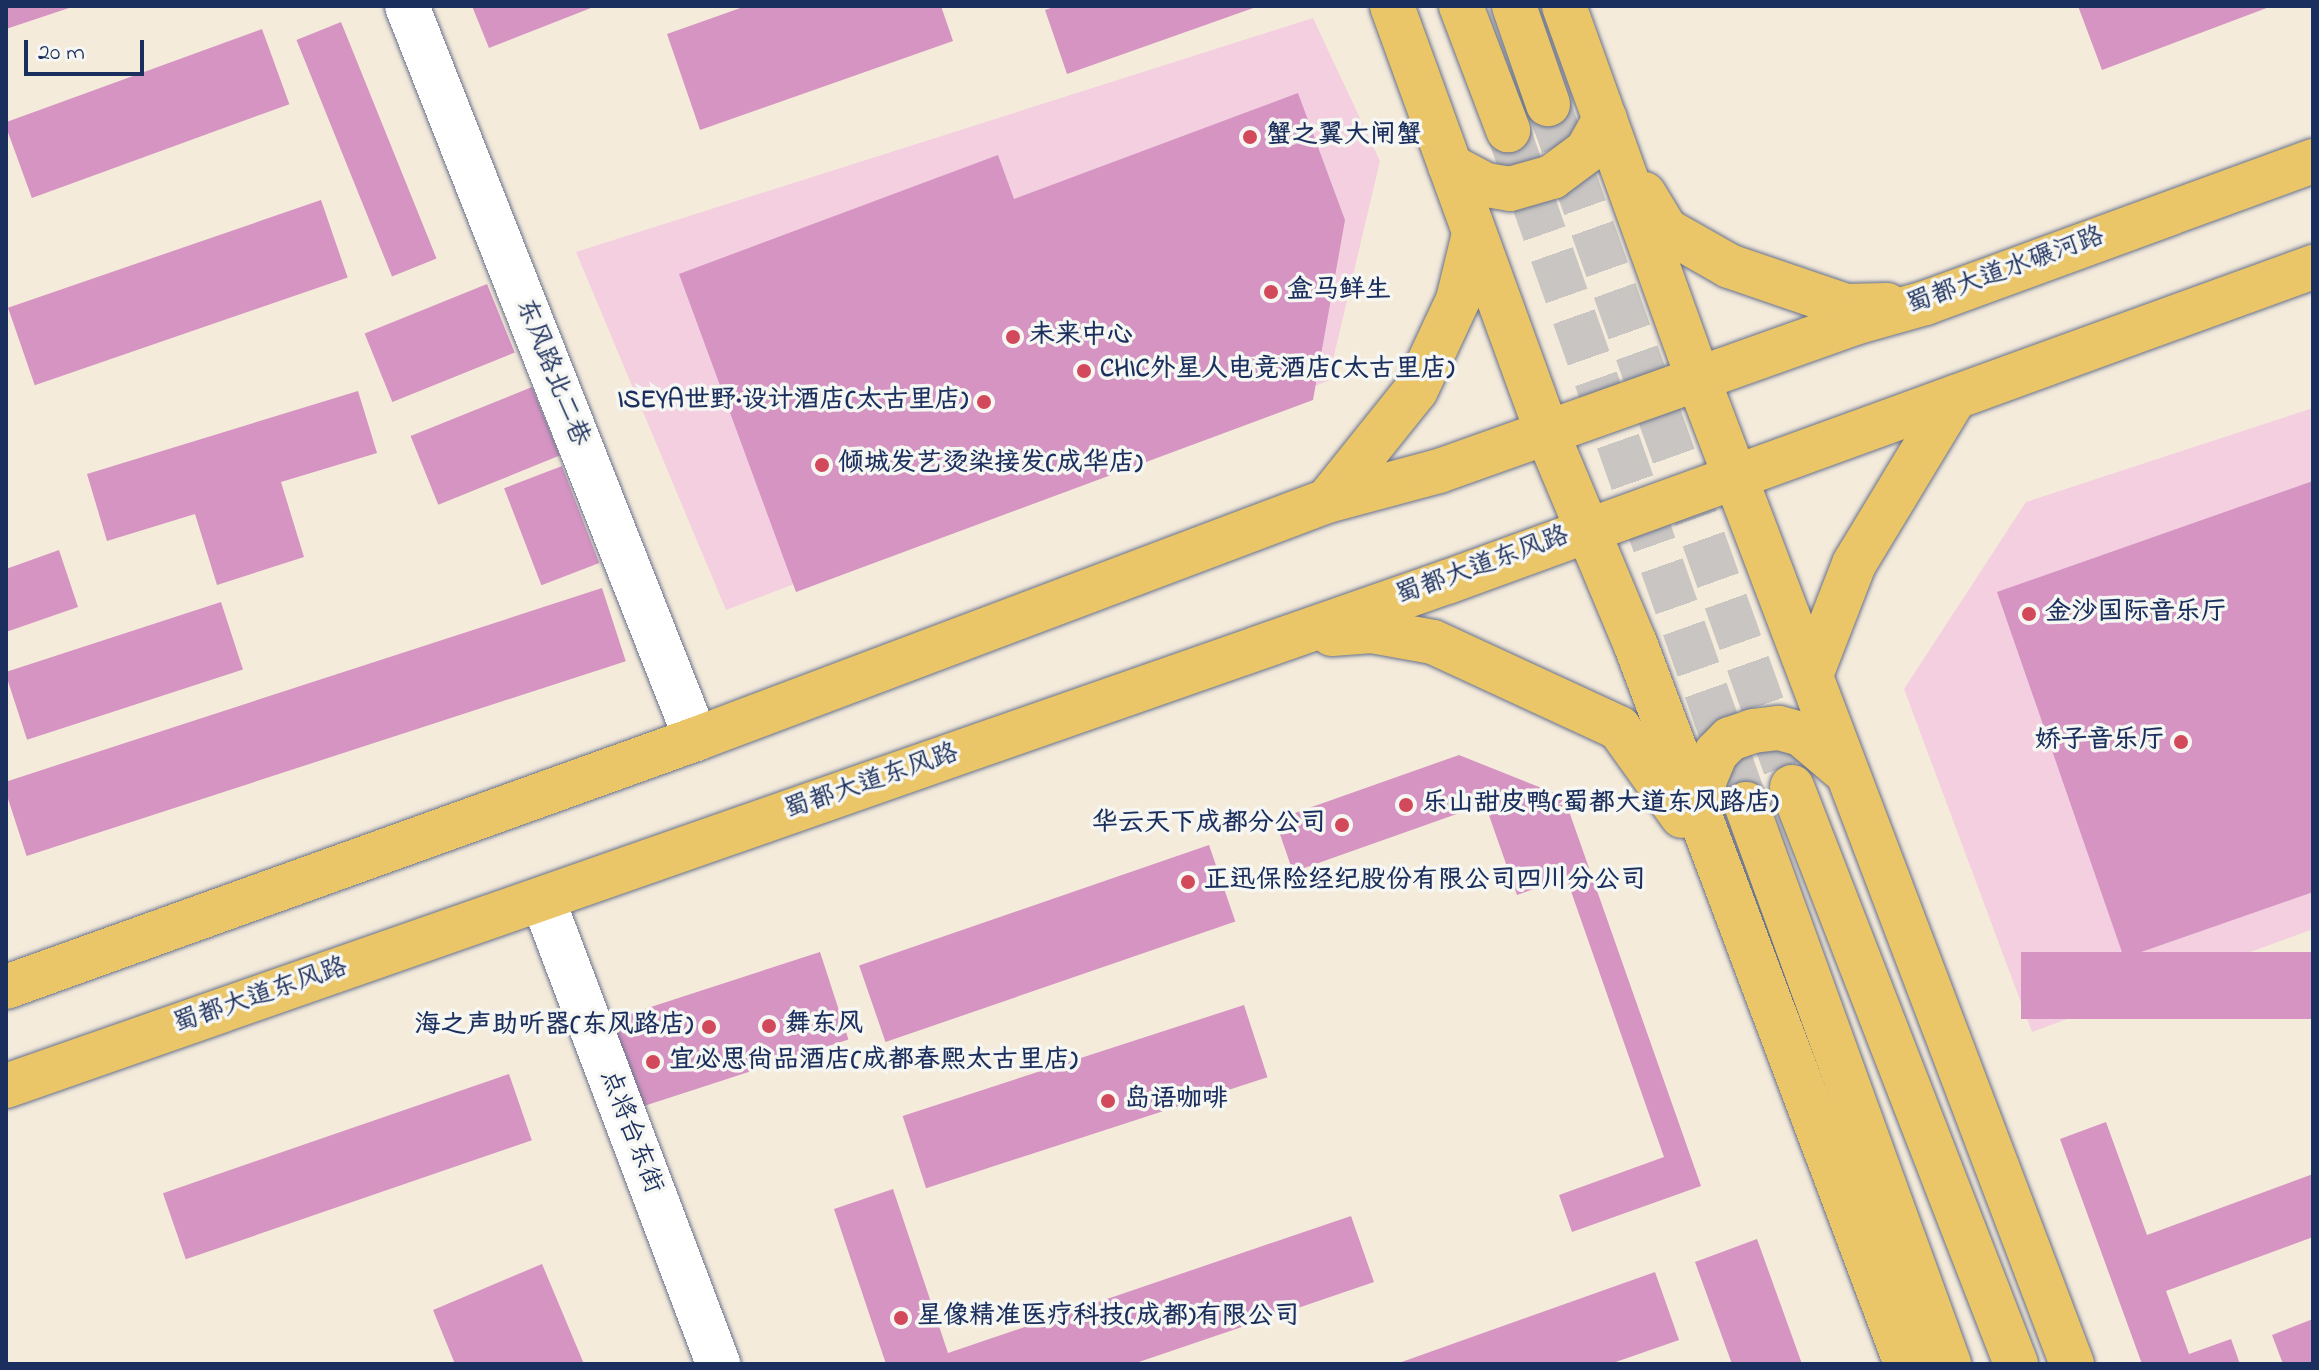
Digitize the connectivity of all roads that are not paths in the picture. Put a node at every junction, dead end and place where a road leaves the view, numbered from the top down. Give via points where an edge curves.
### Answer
1 (407, 6) edge
2 (1392, 6) edge
3 (1461, 6) edge
4 (1514, 6) edge
5 (1564, 6) edge
6 (1548, 104) tunnel mouth
7 (1508, 130) tunnel mouth
8 (1610, 133) junction
9 (2313, 161) edge
10 (1450, 166) junction
11 (1474, 234) junction
12 (2313, 267) edge
13 (1925, 303) junction
14 (1698, 379) junction
15 (1955, 397) junction
16 (1547, 433) junction
17 (1736, 473) junction
18 (1327, 501) junction
19 (1587, 528) junction
20 (1270, 643) junction
21 (1811, 675) junction
22 (696, 739) junction
23 (1849, 774) junction
24 (1792, 787) tunnel mouth
25 (1746, 804) tunnel mouth
26 (1701, 815) junction
27 (1718, 869) junction
28 (543, 900) junction
29 (6, 987) edge
30 (6, 1086) edge
31 (718, 1364) edge
32 (1906, 1364) edge
33 (1949, 1364) edge
34 (2016, 1364) edge
35 (2072, 1364) edge

1 - 22 street, 东风路北二巷
2 - 10 main road
3 - 7 main road
4 - 6 main road
5 - 8 main road
8 - 10 main road via 1552,177 1510,189 1486,185
8 - 13 main road via 1666,230 1729,266 1846,306
8 - 14 main road
9 - 13 main road, 蜀都大道水碾河路
10 - 11 main road
11 - 16 main road
11 - 18 main road via 1458,300 1416,390
12 - 15 main road
13 - 14 main road, 蜀都大道水碾河路
14 - 16 main road
14 - 17 main road
15 - 17 main road
15 - 21 main road via 1854,564
16 - 18 main road via 1439,471
16 - 19 main road
17 - 19 main road, 蜀都大道东风路
17 - 21 main road
18 - 22 main road
19 - 20 main road, 蜀都大道东风路
19 - 26 main road
20 - 27 main road via 1372,631 1433,642 1619,728
20 - 28 main road, 蜀都大道东风路
21 - 23 main road
22 - 29 main road
23 - 26 main road via 1801,734 1779,728 1753,731 1730,739 1716,753 1705,779
23 - 35 main road
24 - 34 main road
25 - 33 main road
26 - 27 main road
27 - 32 main road
28 - 30 main road, 蜀都大道东风路
28 - 31 street, 点将台东街

